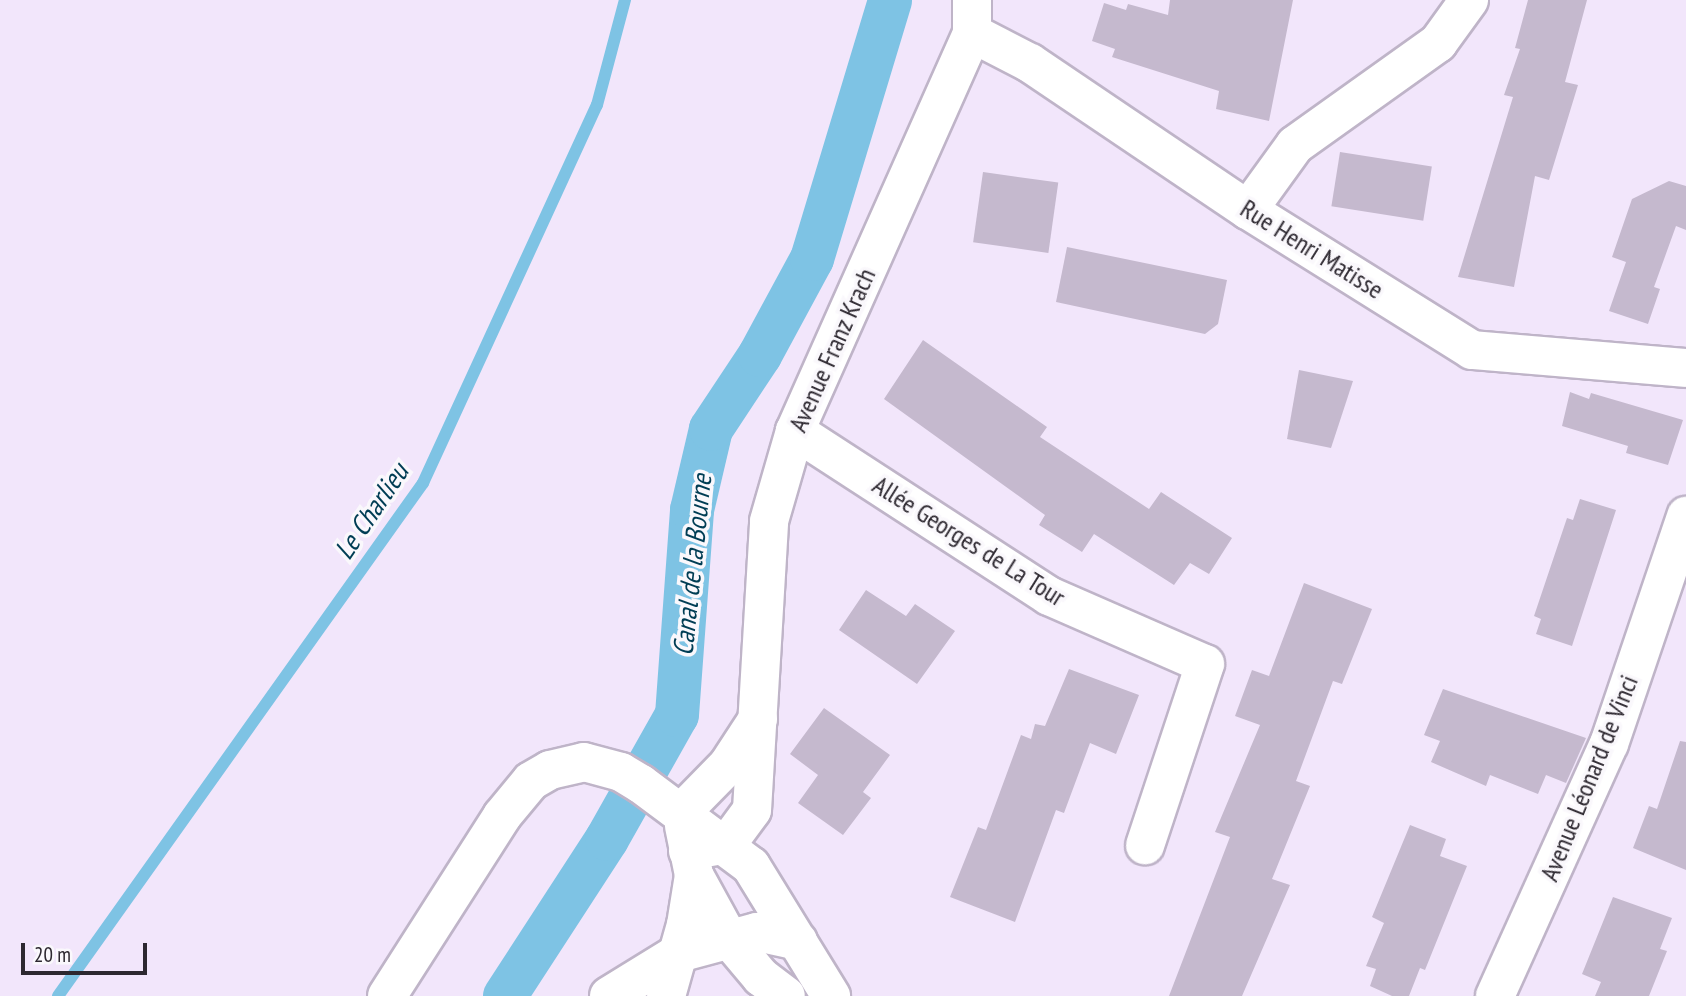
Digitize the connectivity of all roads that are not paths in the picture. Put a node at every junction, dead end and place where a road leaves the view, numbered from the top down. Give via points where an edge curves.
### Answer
1 (1469, 0) edge
2 (972, 17) edge
3 (1248, 210) junction
4 (1686, 368) edge
5 (795, 431) junction
6 (1686, 516) edge
7 (759, 718) junction
8 (673, 807) junction
9 (727, 844) junction
10 (1146, 845) dead end
11 (691, 863) junction
12 (729, 939) junction
13 (798, 941) junction
14 (679, 953) junction
15 (387, 996) edge
16 (609, 996) edge
17 (666, 996) edge
18 (786, 996) edge
19 (831, 996) edge
20 (1495, 996) edge

1 - 3 street via 1438,43 1294,145
2 - 3 street, Rue Henri Matisse via 1030,63
2 - 5 street, Avenue Franz Krach
3 - 4 street, Rue Henri Matisse via 1472,350
5 - 7 street, Avenue Franz Krach via 769,521
5 - 10 street, Allée Georges de La Tour via 1049,596 1205,664
6 - 20 street, Avenue Léonard de Vinci via 1609,744
7 - 8 street via 728,765
7 - 9 street, Avenue Franz Krach via 752,810
8 - 9 street
8 - 11 street
8 - 15 street via 621,772 584,762 531,781 476,852
9 - 11 street
9 - 13 street via 751,866
11 - 12 street
11 - 14 street
12 - 13 street via 757,932
12 - 14 street
12 - 18 street via 761,977
13 - 19 street
14 - 16 street
14 - 17 street

